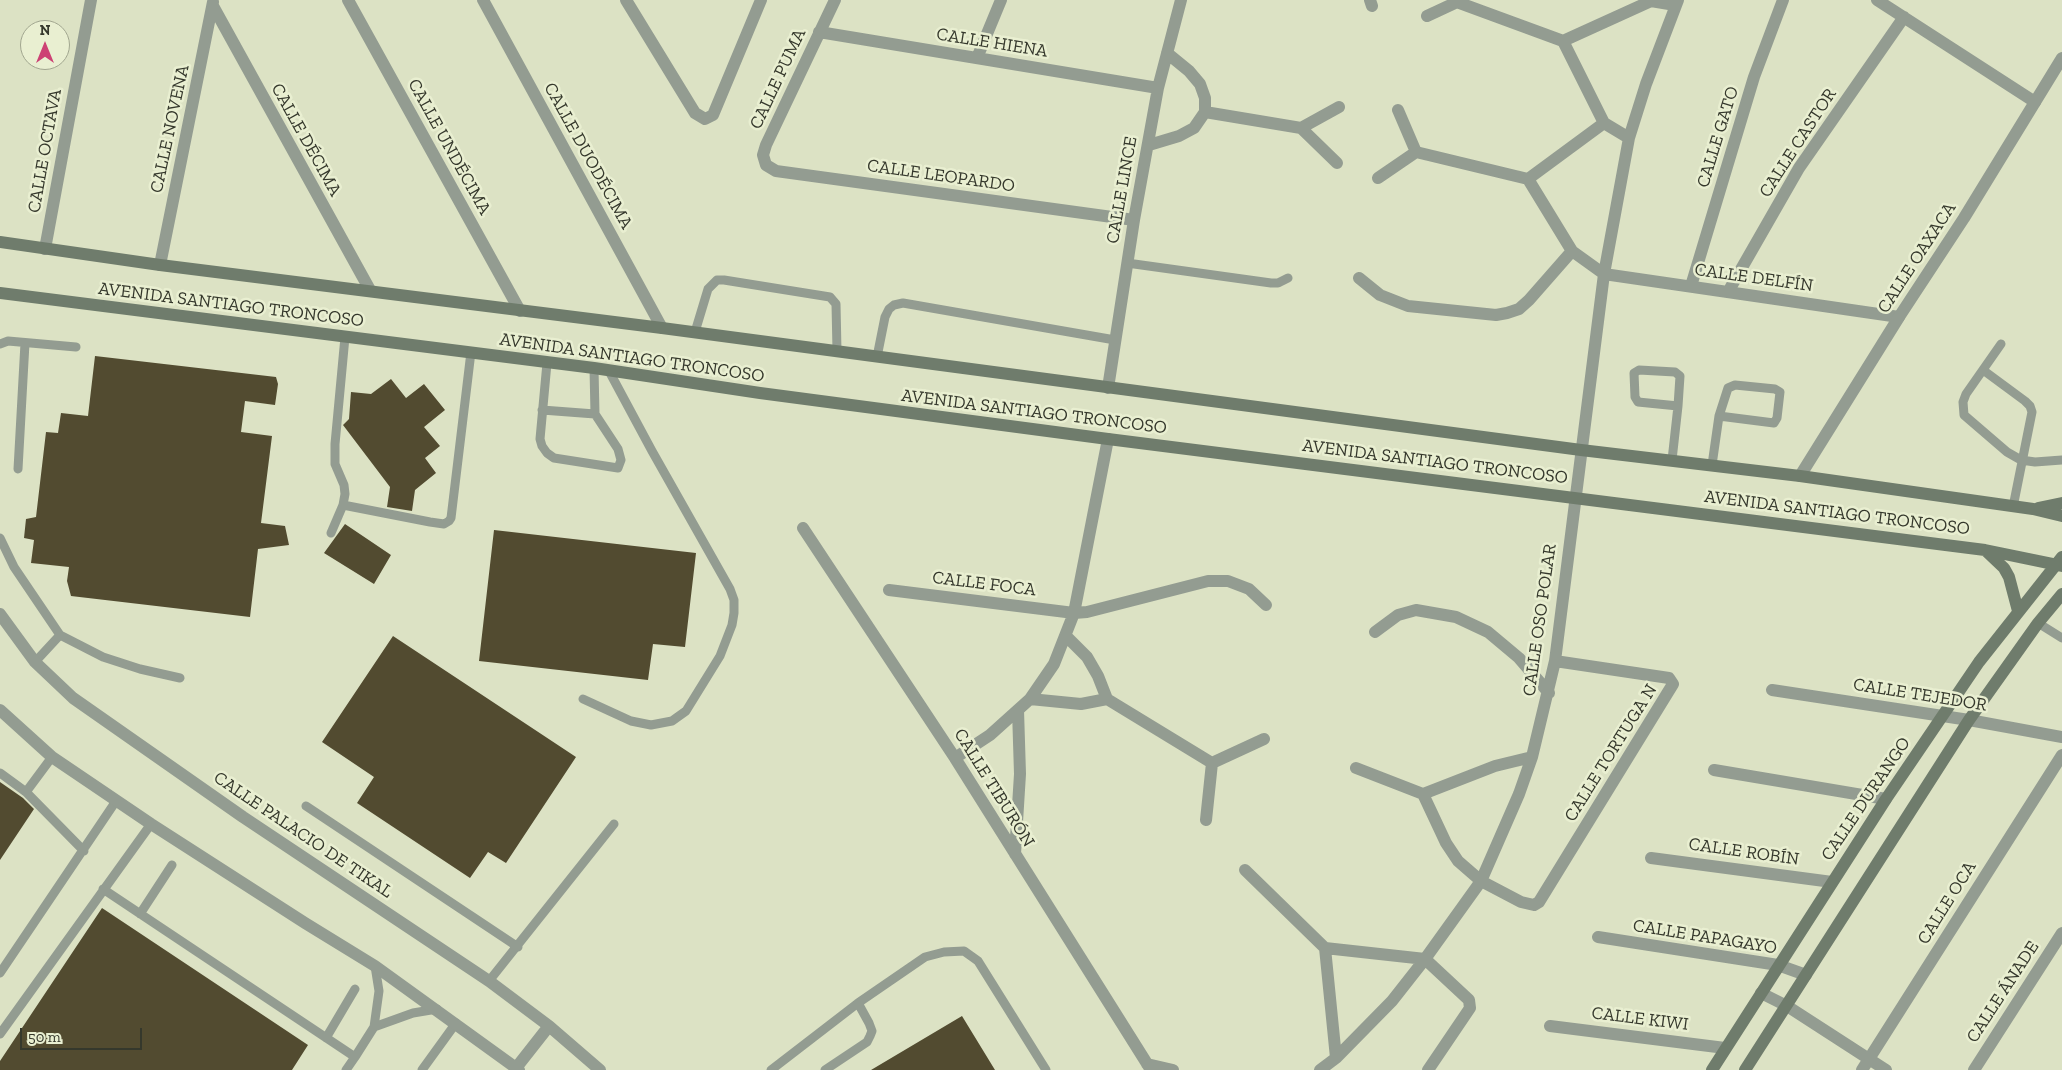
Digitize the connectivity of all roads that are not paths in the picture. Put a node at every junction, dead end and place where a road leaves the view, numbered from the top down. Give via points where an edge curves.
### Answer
1 (90, 0) edge
2 (348, 0) edge
3 (483, 0) edge
4 (626, 0) edge
5 (761, 0) edge
6 (835, 0) edge
7 (1001, 0) edge
8 (1181, 0) edge
9 (1651, 0) edge
10 (1783, 0) edge
11 (1877, 0) edge
12 (1457, 1) edge
13 (213, 3) edge
14 (1676, 3) edge
15 (1427, 16) dead end
16 (1904, 18) junction
17 (820, 32) junction
18 (1563, 41) junction
19 (1167, 53) junction
20 (977, 58) junction
21 (2062, 58) edge
22 (1158, 88) junction
23 (2035, 102) junction
24 (1339, 107) dead end
25 (1398, 110) dead end
26 (1205, 112) junction
27 (1604, 123) junction
28 (1301, 128) junction
29 (1629, 138) junction
30 (766, 145) joint
31 (1148, 145) junction
32 (1416, 152) junction
33 (1337, 162) dead end
34 (1378, 178) dead end
35 (1528, 179) junction
36 (1134, 220) junction
37 (0, 242) edge
38 (45, 249) junction
39 (1572, 251) junction
40 (1127, 263) junction
41 (160, 266) junction
42 (1604, 274) junction
43 (1288, 278) dead end
44 (1359, 278) dead end
45 (1691, 286) junction
46 (370, 290) junction
47 (1728, 292) junction
48 (0, 293) edge
49 (22, 296) junction
50 (0, 301) edge
51 (520, 311) junction
52 (1899, 317) junction
53 (662, 328) junction
54 (695, 332) junction
55 (346, 337) junction
56 (1115, 340) junction
57 (26, 343) junction
58 (0, 344) edge
59 (2001, 344) dead end
60 (76, 347) dead end
61 (837, 351) junction
62 (471, 352) junction
63 (877, 357) junction
64 (547, 363) junction
65 (594, 368) junction
66 (609, 370) junction
67 (1983, 370) junction
68 (1108, 388) junction
69 (1678, 406) junction
70 (542, 410) junction
71 (595, 414) junction
72 (1719, 416) junction
73 (1108, 439) junction
74 (1580, 450) junction
75 (1672, 460) junction
76 (2021, 460) junction
77 (2062, 460) edge
78 (1712, 465) junction
79 (18, 469) dead end
80 (1800, 476) junction
81 (1575, 497) junction
82 (2062, 502) edge
83 (343, 505) junction
84 (2013, 507) junction
85 (2033, 509) junction
86 (2062, 516) edge
87 (803, 528) dead end
88 (332, 533) dead end
89 (0, 538) edge
90 (1985, 550) junction
91 (2060, 563) edge
92 (889, 590) dead end
93 (2062, 594) edge
94 (1266, 605) dead end
95 (2018, 611) junction
96 (1074, 613) junction
97 (0, 614) edge
98 (2038, 623) junction
99 (1375, 632) dead end
100 (60, 635) junction
101 (1066, 636) junction
102 (2062, 638) edge
103 (35, 662) junction
104 (1555, 662) junction
105 (180, 678) dead end
106 (1772, 690) dead end
107 (1549, 693) junction
108 (583, 699) dead end
109 (1030, 699) junction
110 (1107, 699) junction
111 (0, 710) edge
112 (1018, 710) junction
113 (1943, 716) junction
114 (1969, 720) junction
115 (2062, 737) edge
116 (1264, 739) dead end
117 (2062, 755) edge
118 (52, 757) junction
119 (1532, 757) junction
120 (955, 758) junction
121 (1212, 763) junction
122 (1356, 768) dead end
123 (1714, 770) dead end
124 (0, 773) edge
125 (26, 792) junction
126 (1423, 794) junction
127 (1886, 799) junction
128 (116, 800) junction
129 (306, 806) dead end
130 (1206, 820) dead end
131 (151, 824) junction
132 (614, 824) dead end
133 (84, 851) junction
134 (1015, 854) junction
135 (1651, 858) dead end
136 (172, 865) dead end
137 (1244, 870) dead end
138 (1481, 881) junction
139 (1832, 882) junction
140 (103, 889) junction
141 (140, 914) junction
142 (2062, 933) edge
143 (1598, 937) dead end
144 (518, 947) junction
145 (1325, 948) junction
146 (1425, 959) junction
147 (1778, 965) junction
148 (375, 966) junction
149 (0, 973) edge
150 (1806, 975) junction
151 (489, 981) junction
152 (355, 989) dead end
153 (1761, 993) junction
154 (858, 1003) junction
155 (1787, 1006) junction
156 (436, 1009) junction
157 (456, 1023) junction
158 (550, 1026) junction
159 (1550, 1026) dead end
160 (374, 1027) junction
161 (0, 1034) edge
162 (326, 1038) junction
163 (1725, 1048) junction
164 (355, 1057) junction
165 (1336, 1058) junction
166 (1869, 1058) junction
167 (1149, 1067) edge
168 (518, 1069) edge
169 (346, 1070) edge
170 (422, 1070) edge
171 (600, 1070) edge
172 (771, 1070) edge
173 (825, 1070) edge
174 (1046, 1070) edge
175 (1173, 1070) edge
176 (1320, 1070) edge
177 (1428, 1070) edge
178 (1712, 1070) edge
179 (1745, 1070) edge
180 (1862, 1070) edge
181 (1886, 1070) edge
182 (1974, 1070) edge

1 - 38 street, CALLE OCTAVA
2 - 51 street, CALLE UNDÉCIMA
3 - 53 street, CALLE DUODÉCIMA
4 - 5 street via 695,113 705,119 713,115
6 - 17 street, CALLE PUMA
7 - 20 street
8 - 19 street, CALLE LINCE
9 - 14 street, CALLE OSO POLAR
9 - 18 street, CALLE OSO POLAR
10 - 45 street, CALLE GATO via 1754,77
11 - 16 street
12 - 15 street
12 - 18 street
13 - 41 street, CALLE NOVENA
13 - 46 street, CALLE DÉCIMA
14 - 29 street, CALLE OSO POLAR
16 - 23 street
16 - 47 street, CALLE CASTOR via 1799,168
17 - 20 street, CALLE HIENA
17 - 30 street, CALLE PUMA
18 - 27 street
19 - 22 street, CALLE LINCE
19 - 26 street via 1200,84
20 - 22 street, CALLE HIENA
21 - 23 street, CALLE OAXACA
22 - 31 street, CALLE LINCE
23 - 52 street, CALLE OAXACA
24 - 28 street
25 - 32 street
26 - 28 street
26 - 31 street via 1194,128 1180,136
27 - 29 street
27 - 35 street
28 - 33 street
29 - 42 street, CALLE OSO POLAR
30 - 36 street, CALLE LEOPARDO via 763,155 766,165 776,171
31 - 36 street, CALLE LINCE
32 - 34 street
32 - 35 street
35 - 39 street
36 - 40 street, CALLE LINCE
37 - 38 main road, AVENIDA SANTIAGO TRONCOSO
38 - 41 main road, AVENIDA SANTIAGO TRONCOSO
39 - 42 street
39 - 44 street via 1519,309 1496,315 1408,306 1380,295
40 - 43 lane via 1271,283
40 - 56 street, CALLE LINCE
41 - 46 main road, AVENIDA SANTIAGO TRONCOSO
42 - 45 street, CALLE DELFÍN
42 - 74 street, CALLE OSO POLAR
45 - 47 street, CALLE DELFÍN
46 - 51 main road, AVENIDA SANTIAGO TRONCOSO
47 - 52 street, CALLE DELFÍN
48 - 49 main road, AVENIDA SANTIAGO TRONCOSO
49 - 50 main road
49 - 55 main road, AVENIDA SANTIAGO TRONCOSO
51 - 53 main road, AVENIDA SANTIAGO TRONCOSO
52 - 80 street, CALLE OAXACA
53 - 54 main road, AVENIDA SANTIAGO TRONCOSO
54 - 61 main road, AVENIDA SANTIAGO TRONCOSO
54 - 61 lane via 708,289 717,280 724,280 830,297 836,304
55 - 62 main road, AVENIDA SANTIAGO TRONCOSO
55 - 83 lane via 335,444 335,464 344,486
56 - 63 lane via 903,303 894,304 889,309
56 - 68 street, CALLE LINCE
57 - 58 lane
57 - 60 lane
57 - 79 lane
59 - 67 lane
61 - 63 main road, AVENIDA SANTIAGO TRONCOSO
62 - 64 main road, AVENIDA SANTIAGO TRONCOSO
62 - 83 lane via 449,521 444,524 430,522
63 - 68 main road, AVENIDA SANTIAGO TRONCOSO
64 - 65 main road, AVENIDA SANTIAGO TRONCOSO
64 - 70 lane
65 - 66 main road, AVENIDA SANTIAGO TRONCOSO
65 - 71 lane
66 - 73 main road, AVENIDA SANTIAGO TRONCOSO
66 - 108 lane via 730,589 734,612 720,656 686,711 672,721 651,725 631,721
67 - 76 lane via 2030,406 2031,419
67 - 76 lane via 1966,394 1964,414 2007,452
68 - 74 main road, AVENIDA SANTIAGO TRONCOSO
69 - 69 lane via 1679,374 1639,370 1634,373 1638,402
69 - 75 lane
70 - 71 lane
70 - 71 lane via 540,439 547,453 554,458 618,468 621,460 618,448
72 - 72 lane via 1725,391 1730,386 1780,392 1774,423
72 - 78 lane
73 - 81 main road, AVENIDA SANTIAGO TRONCOSO
73 - 96 street
74 - 75 main road, AVENIDA SANTIAGO TRONCOSO
74 - 81 street, CALLE OSO POLAR
75 - 78 main road, AVENIDA SANTIAGO TRONCOSO
76 - 77 lane
76 - 84 lane
78 - 80 main road, AVENIDA SANTIAGO TRONCOSO
80 - 84 main road, AVENIDA SANTIAGO TRONCOSO
81 - 90 main road, AVENIDA SANTIAGO TRONCOSO
81 - 104 street, CALLE OSO POLAR
82 - 85 main road
83 - 88 lane
84 - 85 main road, AVENIDA SANTIAGO TRONCOSO
85 - 86 main road, AVENIDA SANTIAGO TRONCOSO
87 - 120 street, CALLE TIBURÓN
89 - 100 lane via 14,567
90 - 91 main road, AVENIDA SANTIAGO TRONCOSO
90 - 95 main road via 2009,577
91 - 95 main road, CALLE DURANGO
92 - 96 street, CALLE FOCA
93 - 98 main road
94 - 96 street, CALLE FOCA via 1249,589 1228,580
95 - 113 main road, CALLE DURANGO
96 - 101 street
97 - 103 street, CALLE PALACIO DE TIKAL
98 - 102 lane
98 - 114 main road
99 - 107 street via 1398,615 1416,610 1456,617 1488,632 1519,658
100 - 103 lane
100 - 105 lane via 103,657
101 - 109 street via 1054,664
101 - 110 street via 1087,657
103 - 151 street, CALLE PALACIO DE TIKAL via 73,698 146,750
104 - 107 street, CALLE OSO POLAR
104 - 138 street, CALLE TORTUGA N via 1669,678 1673,684 1539,902 1534,905 1522,902
106 - 113 street, CALLE TEJEDOR
107 - 119 street, CALLE OSO POLAR
109 - 110 street via 1081,704
109 - 112 street
110 - 121 street
111 - 118 street
112 - 120 street
112 - 134 street via 1020,774
113 - 114 street, CALLE TEJEDOR
113 - 127 main road, CALLE DURANGO
114 - 115 street, CALLE TEJEDOR
114 - 150 main road
116 - 121 street
117 - 166 street, CALLE OCA
118 - 125 lane
118 - 128 street
119 - 126 street via 1488,769
119 - 138 street, CALLE OSO POLAR
120 - 134 street, CALLE TIBURÓN
121 - 130 street
122 - 126 street
123 - 127 street
124 - 125 lane
125 - 133 lane
126 - 138 street via 1458,861
127 - 139 main road, CALLE DURANGO
128 - 131 street
128 - 133 lane
129 - 144 lane
131 - 140 lane
131 - 148 street
132 - 144 lane
133 - 149 lane
134 - 167 street, CALLE TIBURÓN
135 - 139 street, CALLE ROBÍN
136 - 141 lane
137 - 145 street
138 - 146 street, CALLE OSO POLAR
139 - 147 main road, CALLE DURANGO
140 - 141 lane
140 - 161 lane
141 - 162 lane
142 - 182 street, CALLE ÁNADE
143 - 147 street, CALLE PAPAGAYO
144 - 151 lane
145 - 146 street
145 - 165 street
146 - 165 street, CALLE OSO POLAR via 1392,1001
146 - 177 street via 1471,1003
147 - 150 street, CALLE PAPAGAYO
147 - 153 main road, CALLE DURANGO
148 - 156 street
148 - 160 lane via 379,991
150 - 155 main road
151 - 158 street, CALLE PALACIO DE TIKAL
152 - 162 lane
153 - 155 street
153 - 163 main road, CALLE DURANGO
154 - 172 lane
154 - 173 lane via 872,1030 870,1036 867,1042
154 - 174 lane via 925,957 964,951 978,961
155 - 166 street
155 - 179 main road
156 - 157 street
156 - 160 lane
157 - 168 street
157 - 170 lane
158 - 168 street
158 - 171 street, CALLE PALACIO DE TIKAL
159 - 163 street, CALLE KIWI
160 - 164 lane
162 - 164 lane
163 - 178 main road, CALLE DURANGO
164 - 169 lane
165 - 176 street, CALLE OSO POLAR
166 - 180 street, CALLE OCA
166 - 181 street
167 - 175 street

